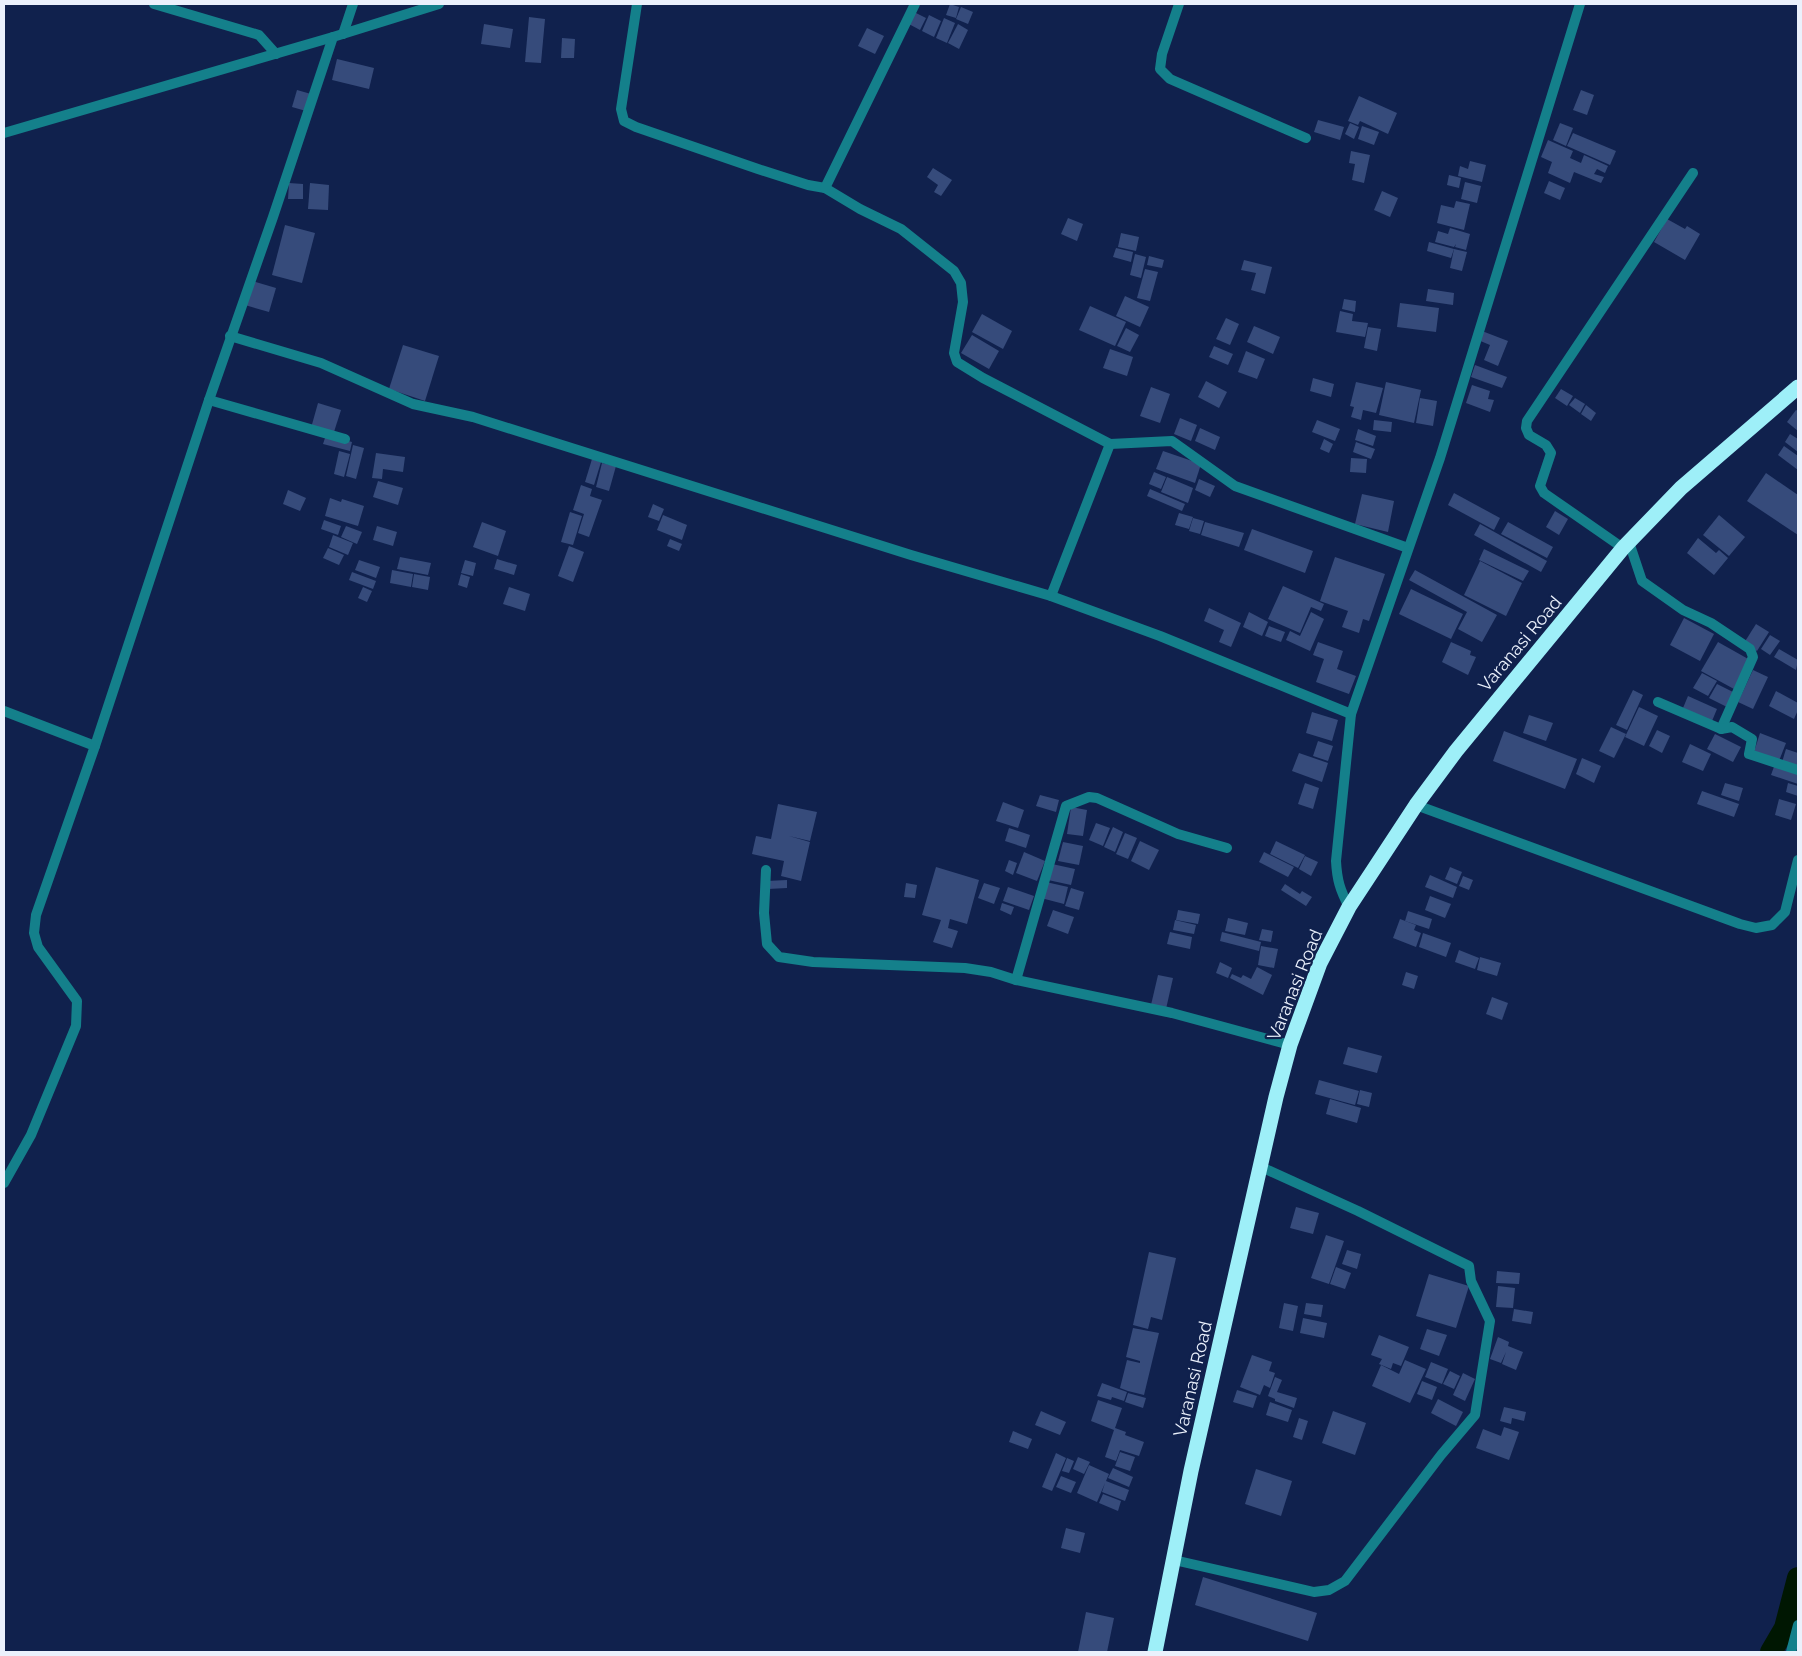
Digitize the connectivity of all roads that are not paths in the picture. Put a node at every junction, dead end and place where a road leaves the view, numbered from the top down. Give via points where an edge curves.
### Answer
1 (154, 4) edge
2 (352, 4) edge
3 (439, 4) edge
4 (637, 4) edge
5 (915, 4) edge
6 (1179, 4) edge
7 (1580, 4) edge
8 (338, 36) junction
9 (276, 54) junction
10 (4, 133) edge
11 (1306, 138) dead end
12 (1693, 173) dead end
13 (825, 188) junction
14 (230, 336) junction
15 (1798, 388) edge
16 (209, 400) junction
17 (345, 439) dead end
18 (1110, 444) junction
19 (1626, 545) junction
20 (1408, 548) junction
21 (1051, 596) junction
22 (1658, 702) dead end
23 (4, 711) edge
24 (1351, 714) junction
25 (1721, 729) junction
26 (95, 746) junction
27 (1798, 770) edge
28 (1416, 805) junction
29 (1227, 848) dead end
30 (1798, 860) edge
31 (766, 870) dead end
32 (1349, 907) junction
33 (1016, 980) junction
34 (1290, 1045) junction
35 (1259, 1166) junction
36 (4, 1183) edge
37 (1174, 1560) junction
38 (1798, 1625) edge
39 (1156, 1652) edge
40 (1791, 1652) edge

1 - 9 street via 259,35
2 - 8 street
3 - 8 street
4 - 13 street via 621,109 624,121 758,169
5 - 13 street
6 - 11 street via 1160,69 1170,79
7 - 20 street via 1440,458
8 - 9 street
8 - 14 street
9 - 10 street
12 - 19 street via 1527,421 1529,434 1546,445 1551,453 1540,486 1544,493
13 - 18 street via 901,229 954,271 964,293 954,353 956,362
14 - 16 street
14 - 21 street via 322,363 413,404 473,416
15 - 19 highway, Varanasi Road via 1681,488
16 - 17 street
16 - 26 street
18 - 20 street via 1172,441 1235,486
18 - 21 street
19 - 25 street via 1642,581 1750,650 1753,657
19 - 28 highway, Varanasi Road via 1456,751
20 - 24 street
21 - 24 street via 1160,636
22 - 25 street
23 - 26 street
24 - 32 street via 1336,861 1340,890
25 - 27 street via 1732,727 1752,739 1749,754
26 - 36 street via 36,915 34,933 38,947 77,1001 76,1026 31,1135
28 - 30 street via 1756,928 1772,925 1785,912
28 - 32 highway, Varanasi Road
29 - 33 street via 1178,834 1097,798 1066,806
31 - 33 street via 764,913 767,944 780,956 813,962 965,968
32 - 34 highway, Varanasi Road via 1320,963
33 - 34 street via 1172,1013
34 - 35 highway, Varanasi Road
35 - 37 highway, Varanasi Road
35 - 37 street via 1469,1266 1471,1281 1490,1321 1475,1415 1441,1454 1345,1581 1329,1590 1314,1592
37 - 39 highway, Varanasi Road
38 - 40 street

